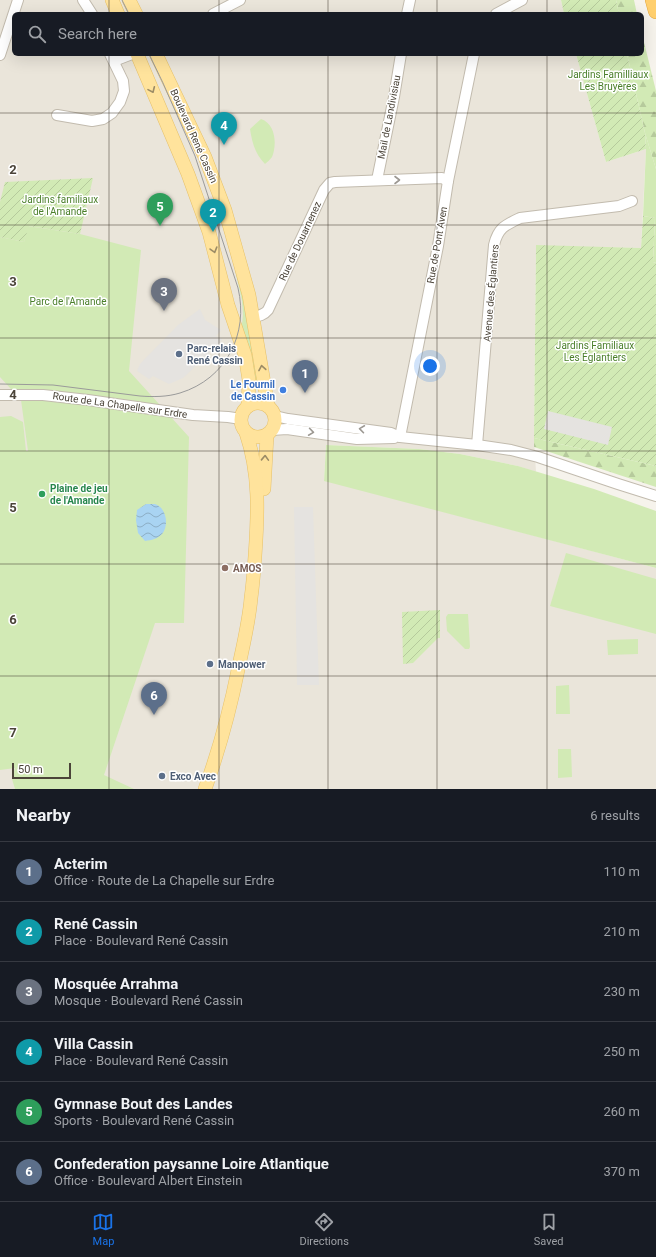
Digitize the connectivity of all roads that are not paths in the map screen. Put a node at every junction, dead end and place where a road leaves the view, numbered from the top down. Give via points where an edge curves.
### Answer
1 (18, 0) edge
2 (83, 0) edge
3 (112, 0) edge
4 (129, 0) edge
5 (240, 0) edge
6 (410, 0) edge
7 (522, 0) edge
8 (653, 0) edge
9 (656, 11) edge
10 (91, 12) edge
11 (117, 12) edge
12 (135, 12) edge
13 (217, 12) edge
14 (407, 12) edge
15 (500, 12) edge
16 (4, 28) edge
17 (0, 55) edge
18 (122, 56) edge
19 (138, 56) edge
20 (157, 56) edge
21 (401, 56) edge
22 (474, 56) edge
23 (112, 58) edge
24 (57, 115) dead end
25 (377, 180) junction
26 (448, 180) junction
27 (632, 202) dead end
28 (253, 317) junction
29 (0, 395) edge
30 (248, 406) junction
31 (272, 411) junction
32 (241, 419) junction
33 (246, 433) junction
34 (270, 433) junction
35 (400, 437) junction
36 (478, 445) junction
37 (656, 496) edge
38 (205, 789) edge
39 (212, 789) edge

1 - 16 street
2 - 10 street
3 - 11 main road
4 - 12 main road
5 - 13 street
6 - 14 street
7 - 15 street
8 - 9 highway
16 - 17 street
18 - 23 street
19 -> 30 main road, Boulevard René Cassin via 188,174 209,232 228,305 245,355 249,380
20 - 28 main road, Boulevard René Cassin via 205,156 215,183 241,266
21 - 25 street, Mail de Landivisiau
22 - 26 street, Rue de Pont Aven
23 - 24 street via 123,81 124,91 112,113 103,119 92,121
25 -> 26 street, Rue de Douarnenez
25 - 28 street, Rue de Douarnenez via 330,183 324,190 268,310 261,316
26 - 35 street, Rue de Pont Aven via 438,246
27 - 36 street, Avenue des Églantiers via 619,206 520,218 509,223 496,235
31 -> 28 main road, Boulevard René Cassin
29 - 32 street, Route de La Chapelle sur Erdre via 43,395
30 - 31 main road via 259,403
30 - 32 main road
31 - 34 main road via 275,423
35 -> 31 street via 391,433 288,419
32 - 33 main road
33 - 34 main road via 255,438
33 - 38 main road via 253,457 258,503 251,599 231,703
34 -> 35 street via 287,429 357,439
39 -> 34 main road via 238,703 251,644 258,596
35 - 36 street
36 - 37 street via 538,457

